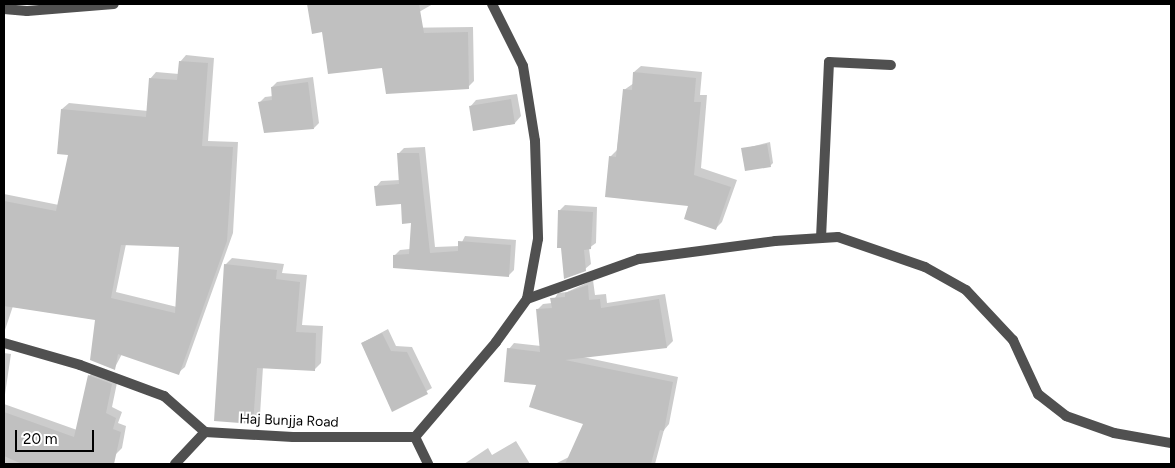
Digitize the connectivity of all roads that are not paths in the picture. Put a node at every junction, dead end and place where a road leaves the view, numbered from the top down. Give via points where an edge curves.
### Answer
1 (114, 4) edge
2 (492, 4) edge
3 (4, 9) edge
4 (891, 64) dead end
5 (821, 238) junction
6 (526, 299) junction
7 (4, 343) edge
8 (205, 432) junction
9 (415, 437) junction
10 (1171, 443) edge
11 (175, 464) edge
12 (428, 464) edge

1 - 3 street via 27,11
2 - 6 street via 523,66 535,141 538,239
4 - 5 street via 829,62
5 - 6 street via 639,259
5 - 10 street via 838,237 925,267 966,290 1013,340 1038,394 1066,416 1114,433
6 - 9 street via 496,342
7 - 8 street via 80,365 164,396
8 - 9 street, Haj Bunjja Road via 293,437
8 - 11 street
9 - 12 street

